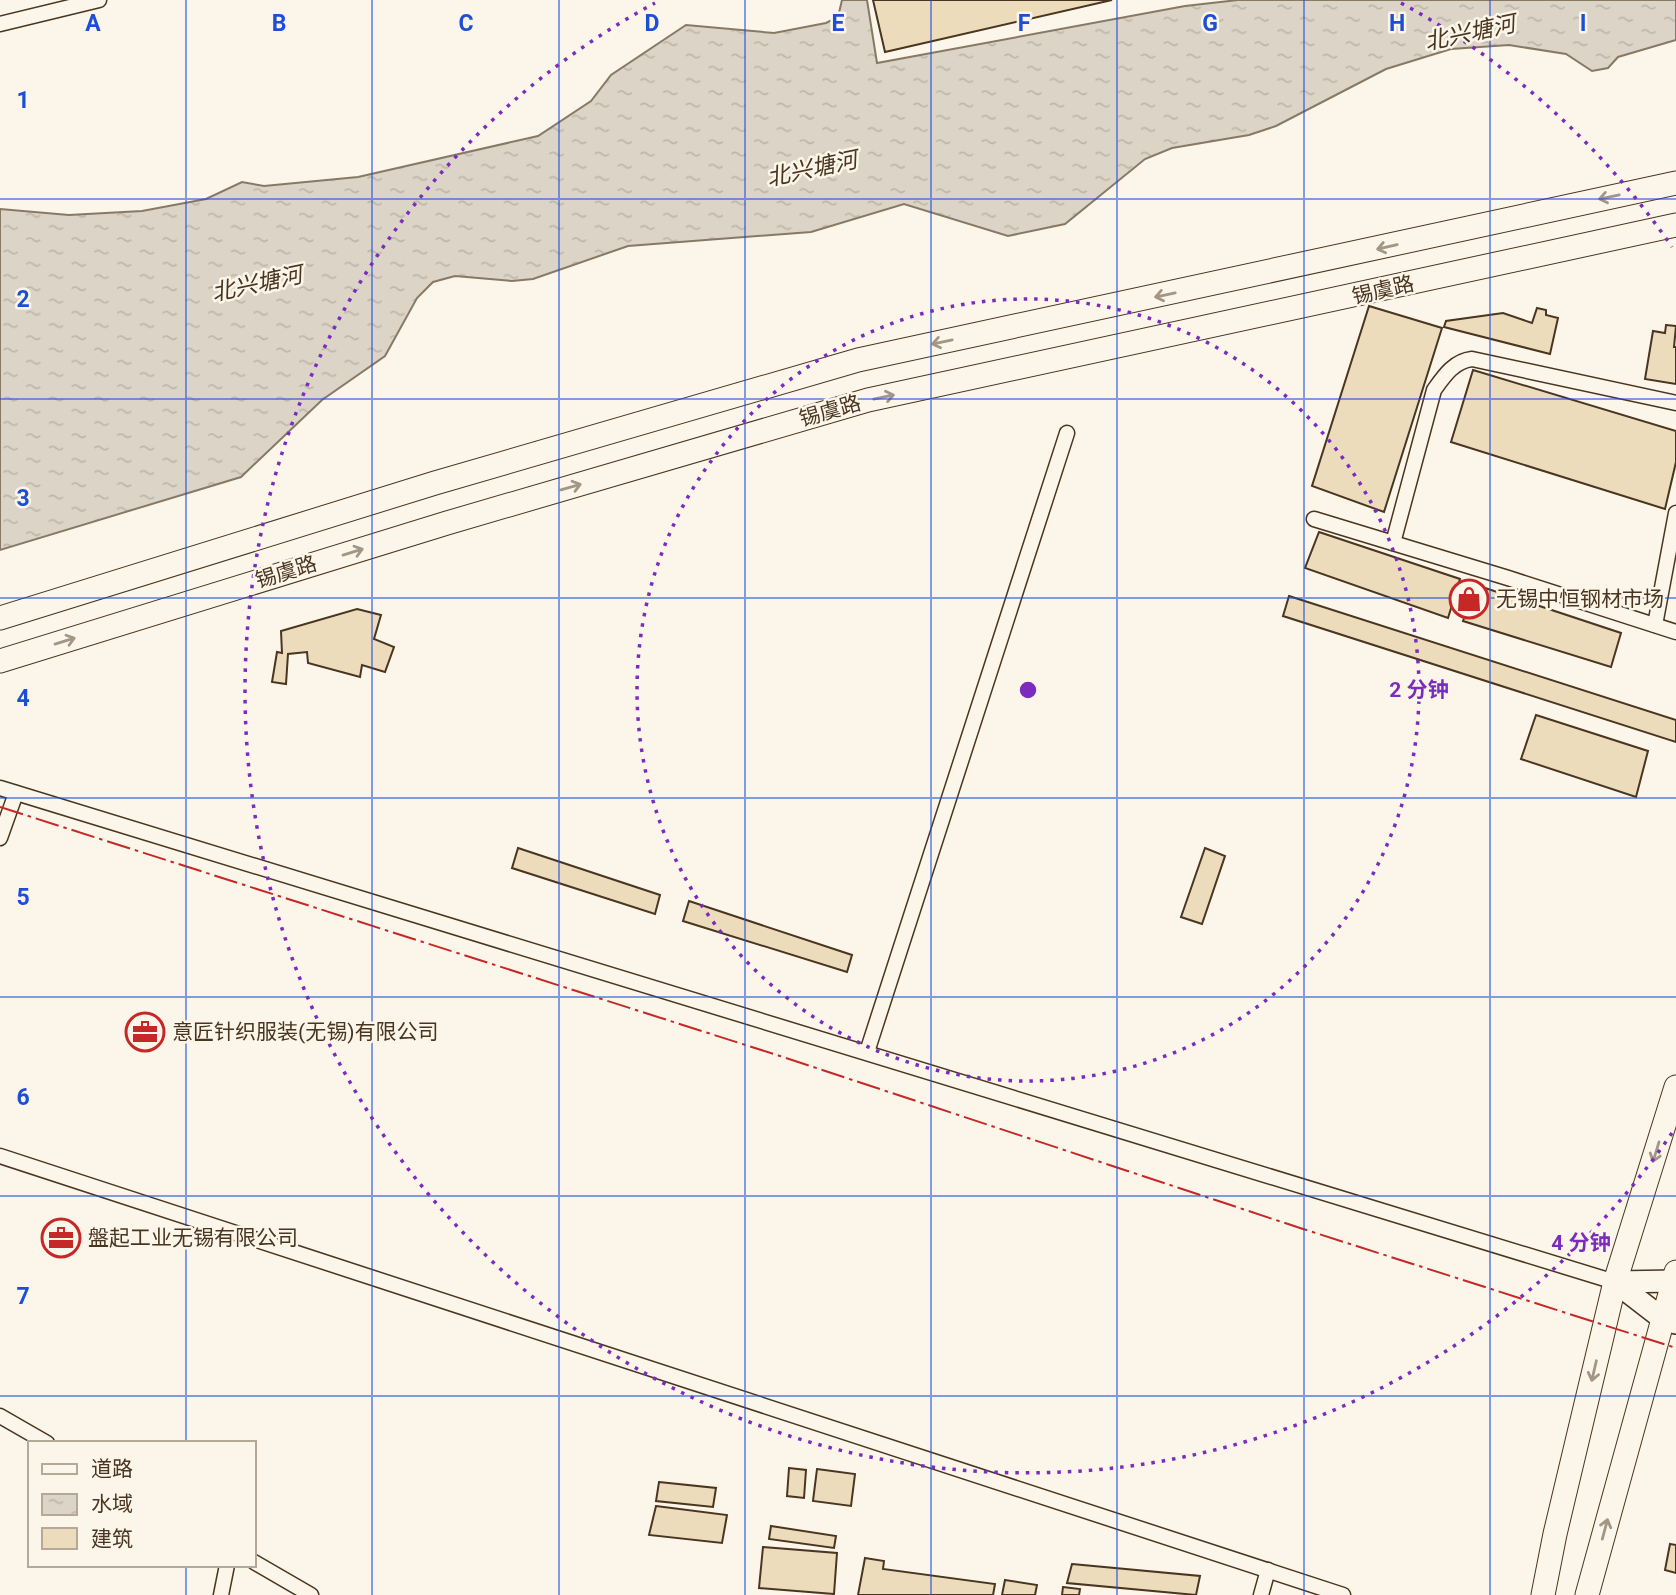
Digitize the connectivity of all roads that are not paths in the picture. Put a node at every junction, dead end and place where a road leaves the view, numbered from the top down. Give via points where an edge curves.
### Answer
1 (99, 0) edge
2 (0, 24) edge
3 (1676, 183) edge
4 (1673, 227) edge
5 (1676, 404) edge
6 (1067, 433) dead end
7 (1676, 513) edge
8 (1314, 519) dead end
9 (1393, 543) junction
10 (0, 618) edge
11 (1655, 625) junction
12 (1676, 632) edge
13 (0, 661) edge
14 (0, 788) edge
15 (16, 793) junction
16 (0, 838) edge
17 (867, 1052) junction
18 (1676, 1087) edge
19 (0, 1156) edge
20 (1675, 1278) edge
21 (1615, 1282) junction
22 (1669, 1321) edge
23 (0, 1416) edge
24 (44, 1441) edge
25 (256, 1563) edge
26 (227, 1567) edge
27 (1268, 1570) junction
28 (221, 1595) edge
29 (311, 1595) edge
30 (1261, 1595) edge
31 (1343, 1595) edge
32 (1543, 1595) edge
33 (1587, 1595) edge

1 - 2 street
3 -> 10 main road, 锡虞路 via 858,360 435,483
13 -> 4 main road, 锡虞路 via 868,400
5 - 9 street via 1472,359 1463,361 1449,370 1434,390
6 - 17 street
7 - 11 street
8 - 9 street
9 - 11 street
11 - 12 street
14 - 15 street
15 - 16 street
15 - 17 street
17 - 21 street
18 -> 21 main road
19 - 27 street
20 - 21 main road
20 - 22 main road
21 - 22 main road
21 -> 32 main road
33 -> 22 main road
23 - 24 street
25 - 29 street
26 - 28 street
27 - 30 street
27 - 31 street

